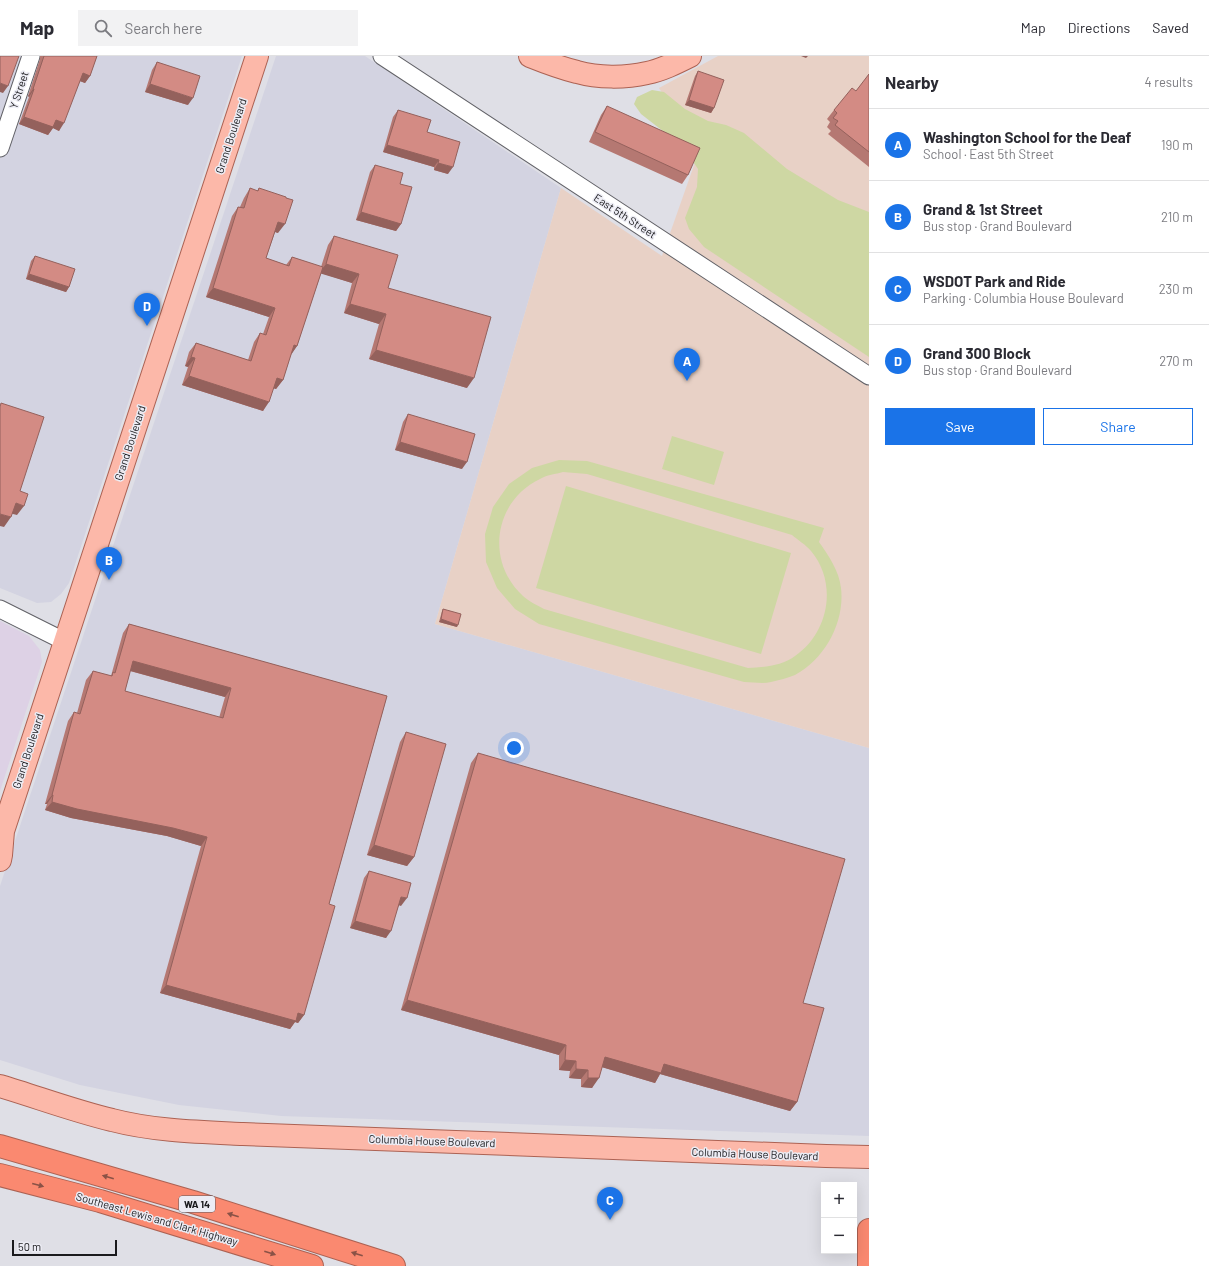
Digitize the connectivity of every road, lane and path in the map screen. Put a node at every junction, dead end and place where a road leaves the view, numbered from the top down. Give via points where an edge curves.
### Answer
1 (31, 56) edge
2 (257, 56) edge
3 (382, 56) edge
4 (530, 56) edge
5 (690, 56) edge
6 (0, 148) edge
7 (869, 376) edge
8 (0, 609) edge
9 (64, 640) junction
10 (1, 832) edge
11 (0, 860) edge
12 (0, 1086) edge
13 (0, 1146) edge
14 (869, 1157) edge
15 (0, 1175) edge
16 (869, 1230) edge
17 (312, 1266) edge
18 (394, 1266) edge
19 (869, 1266) edge

1 - 6 street, Y Street
2 - 9 main road, Grand Boulevard
3 - 7 street, East 5th Street
4 - 5 main road via 578,73 616,76 647,73
8 - 9 street
9 - 10 main road, Grand Boulevard
10 - 11 main road, Grand Boulevard
12 - 14 main road, Columbia House Boulevard via 112,1120 177,1130
18 -> 13 highway, WA 14 via 193,1202
15 -> 17 highway, Southeast Lewis and Clark Highway / WA 14 via 100,1201
16 - 19 highway

